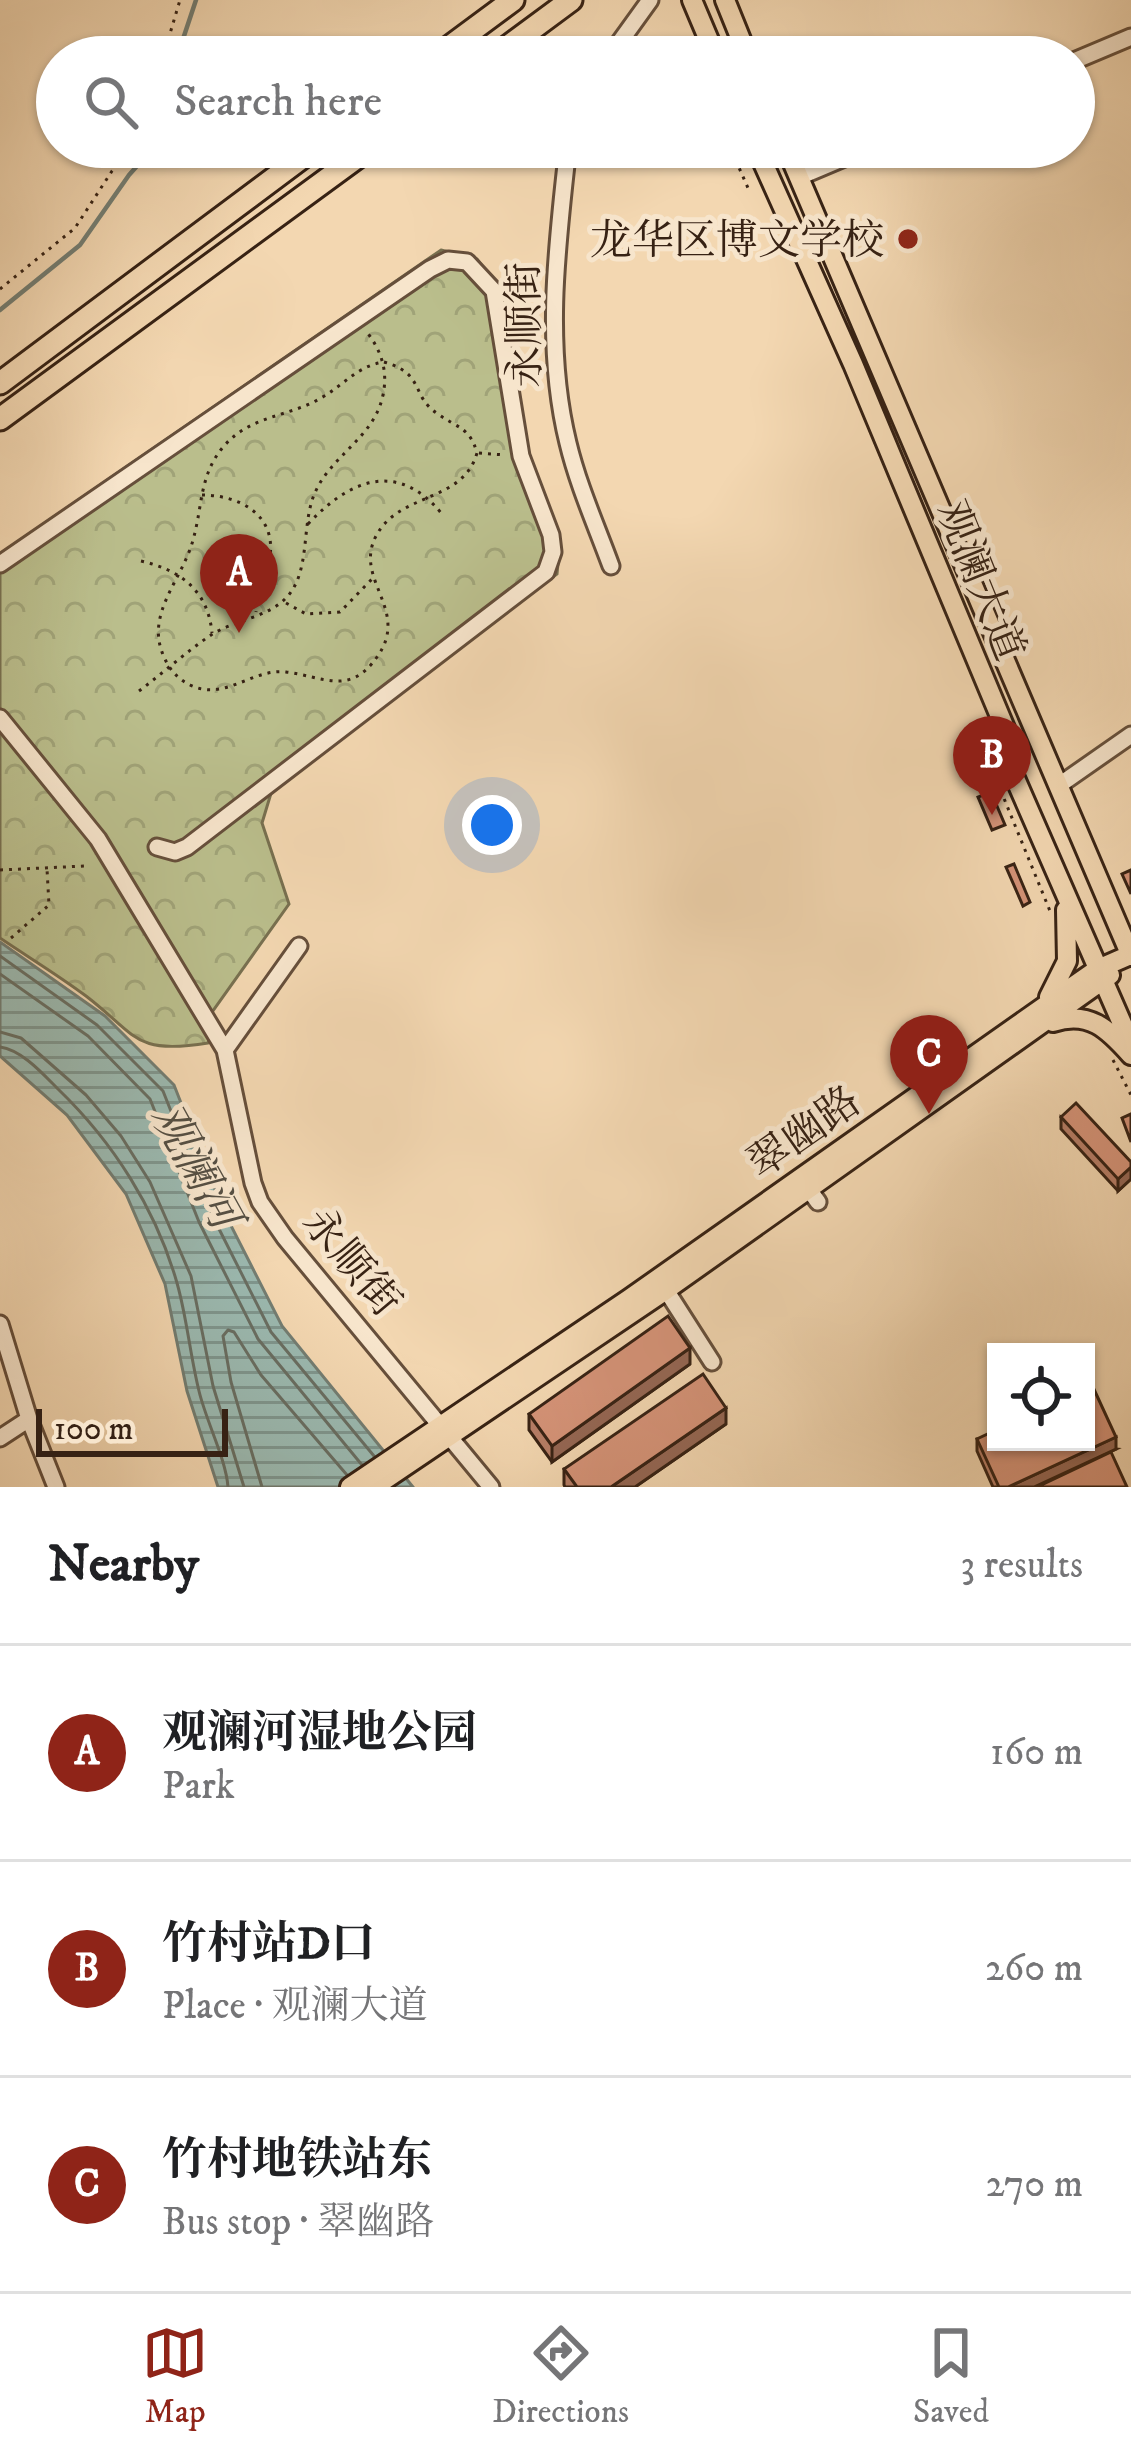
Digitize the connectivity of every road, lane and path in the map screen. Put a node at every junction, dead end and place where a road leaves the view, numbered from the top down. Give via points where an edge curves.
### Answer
1 (180, 0) edge
2 (513, 0) edge
3 (572, 0) edge
4 (650, 0) edge
5 (692, 0) edge
6 (725, 0) edge
7 (169, 36) edge
8 (464, 36) edge
9 (523, 36) edge
10 (624, 36) edge
11 (707, 36) edge
12 (740, 36) edge
13 (1131, 37) edge
14 (1095, 52) edge
15 (115, 168) edge
16 (288, 168) edge
17 (342, 168) edge
18 (566, 168) edge
19 (739, 168) edge
20 (765, 168) edge
21 (795, 168) edge
22 (820, 168) edge
23 (799, 177) junction
24 (748, 188) dead end
25 (0, 289) edge
26 (356, 321) junction
27 (384, 362) junction
28 (0, 383) edge
29 (0, 419) edge
30 (477, 453) junction
31 (521, 456) junction
32 (200, 495) junction
33 (428, 497) junction
34 (442, 514) dead end
35 (305, 528) junction
36 (140, 561) dead end
37 (235, 563) dead end
38 (0, 564) edge
39 (611, 566) dead end
40 (180, 574) junction
41 (373, 577) junction
42 (260, 583) junction
43 (284, 601) junction
44 (255, 616) junction
45 (212, 634) junction
46 (170, 668) junction
47 (139, 692) dead end
48 (0, 718) edge
49 (1131, 736) edge
50 (994, 774) dead end
51 (1058, 786) junction
52 (157, 847) dead end
53 (85, 866) dead end
54 (47, 869) junction
55 (0, 870) edge
56 (1060, 881) junction
57 (1057, 928) dead end
58 (11, 938) dead end
59 (299, 946) dead end
60 (1131, 955) edge
61 (1101, 975) junction
62 (1034, 1022) junction
63 (1131, 1044) edge
64 (1108, 1048) dead end
65 (225, 1050) junction
66 (1131, 1055) edge
67 (1131, 1095) edge
68 (809, 1189) junction
69 (666, 1290) junction
70 (0, 1324) edge
71 (712, 1362) dead end
72 (29, 1419) junction
73 (445, 1429) junction
74 (0, 1438) edge
75 (422, 1445) junction
76 (56, 1487) edge
77 (350, 1487) edge
78 (374, 1487) edge
79 (491, 1487) edge

1 - 7 path
2 - 8 highway
3 - 9 highway
4 - 10 street
5 - 11 main road
6 - 12 main road
13 - 14 street
15 - 25 path via 75,228
16 - 28 highway
17 - 29 highway
18 - 39 street, 永顺街 via 554,288 557,370 568,444
19 - 24 path
20 - 56 main road, 观澜大道 via 942,575
21 - 23 main road, 观澜大道
22 - 23 street
23 - 51 main road, 观澜大道
26 - 27 path
26 - 31 street via 448,260 481,273 494,291
26 - 38 street
27 - 30 path via 411,375 438,415 466,429
27 - 32 path via 235,435
27 - 35 path via 381,403 322,475
30 - 31 path
30 - 33 path via 459,484
31 - 52 street via 551,535 546,572 187,847
32 - 40 path
32 - 42 path via 239,500 259,518 271,548
33 - 34 path
33 - 35 path via 395,481 349,488
33 - 41 path via 378,531
35 - 43 path via 299,574
36 - 40 path
37 - 42 path
40 - 45 path via 202,601
40 - 46 path via 157,631
41 - 43 path via 340,612 306,614
41 - 46 path via 389,631 362,673 321,682 272,673 211,690
42 - 44 path
43 - 44 path
44 - 45 path
45 - 46 path
46 - 47 path
48 - 65 street, 永顺街 via 98,838
49 - 51 street
50 - 57 path
51 - 60 main road, 观澜大道
53 - 54 path
54 - 55 path
54 - 58 path via 49,905
56 - 61 main road, 观澜大道
56 - 62 main road via 1065,970
59 - 65 street
60 - 61 main road, 翠幽路
61 - 62 main road, 翠幽路
61 - 63 main road, 观澜大道
62 - 66 main road via 1087,1018
62 - 68 main road, 翠幽路
64 - 67 path
65 - 73 street, 永顺街 via 260,1202
68 - 69 main road, 翠幽路
68 - 73 main road, 翠幽路 via 629,1299
69 - 71 street
69 - 73 main road, 翠幽路
70 - 72 street
72 - 74 street
72 - 76 street
73 - 75 main road, 翠幽路
73 - 79 street, 永顺街
75 - 77 main road, 翠幽路
75 - 78 main road, 翠幽路

